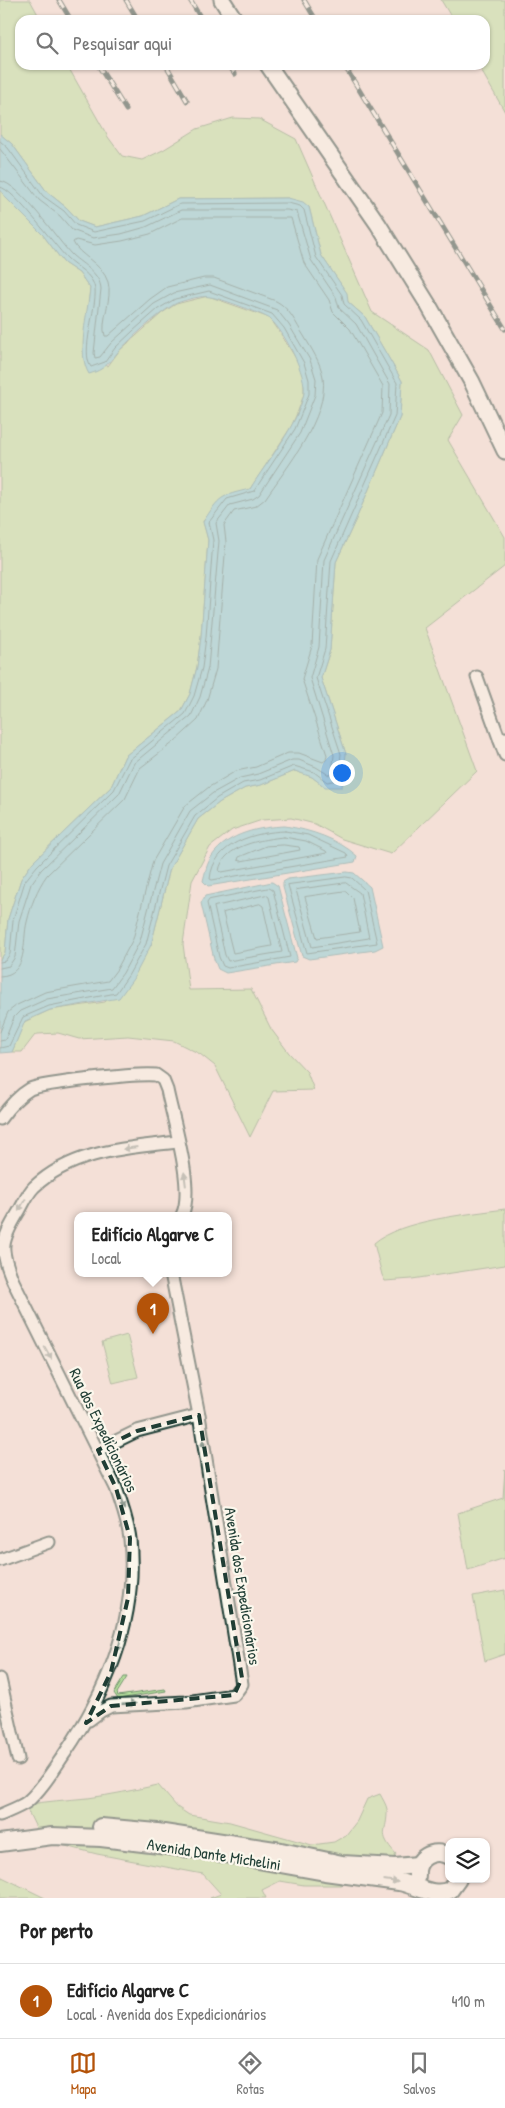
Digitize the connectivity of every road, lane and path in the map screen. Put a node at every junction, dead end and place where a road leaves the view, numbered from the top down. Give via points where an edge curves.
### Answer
1 (222, 0) edge
2 (232, 15) edge
3 (271, 70) edge
4 (505, 451) edge
5 (477, 677) dead end
6 (503, 739) edge
7 (505, 755) edge
8 (0, 1119) edge
9 (178, 1142) junction
10 (183, 1212) edge
11 (172, 1277) edge
12 (198, 1415) junction
13 (98, 1450) junction
14 (49, 1542) dead end
15 (0, 1560) edge
16 (0, 1679) edge
17 (86, 1723) junction
18 (18, 1759) dead end
19 (0, 1815) edge
20 (0, 1835) edge
21 (0, 1843) edge
22 (445, 1855) edge
23 (418, 1865) junction
24 (456, 1883) edge
25 (425, 1891) junction

1 - 2 street
3 - 4 street via 378,224 424,297 472,382
5 - 6 street
6 - 7 street
8 - 9 street via 31,1089 156,1075 163,1080 167,1090
10 -> 9 street via 187,1197
9 -> 13 street, Rua dos Expedicionários via 102,1152 55,1170 32,1188 8,1230 3,1246 13,1281
11 - 12 street, Avenida dos Expedicionários
12 - 13 street via 137,1431
17 -> 12 street, Avenida dos Expedicionários via 111,1706 186,1702 234,1695 242,1684
13 -> 17 street, Rua dos Expedicionários via 125,1512 131,1562 120,1644 111,1672
14 - 15 street
16 - 18 street
17 - 19 street, Rua dos Expedicionários via 27,1802
20 - 23 main road, Avenida Dante Michelini via 100,1827 157,1832 342,1864
21 -> 25 main road, Avenida Dante Michelini via 52,1836 101,1838 209,1851 399,1882
22 - 23 main road via 427,1855
23 - 25 main road via 417,1879
24 - 25 main road via 446,1893

